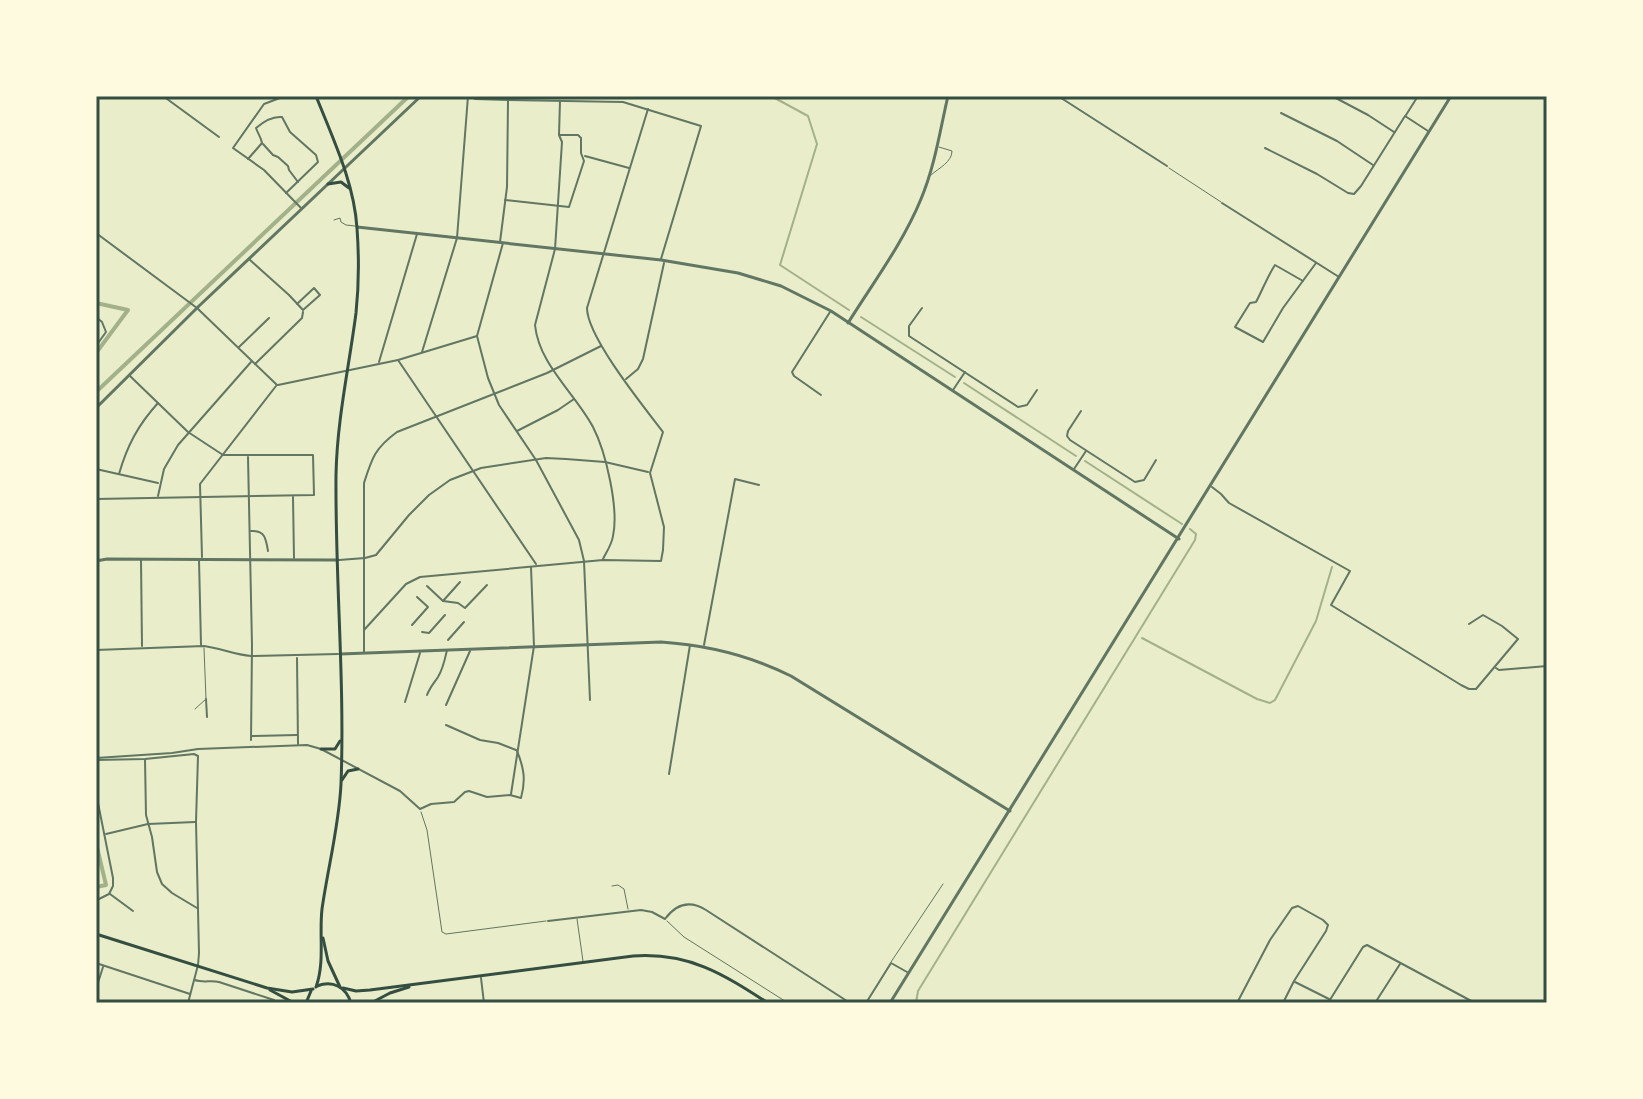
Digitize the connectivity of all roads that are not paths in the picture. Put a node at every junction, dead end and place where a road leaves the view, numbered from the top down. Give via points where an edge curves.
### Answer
1 (163, 96) edge
2 (285, 96) edge
3 (316, 96) edge
4 (421, 96) edge
5 (469, 96) edge
6 (948, 96) edge
7 (1060, 96) edge
8 (1332, 96) edge
9 (1411, 96) edge
10 (1451, 96) edge
11 (1417, 97) edge
12 (508, 100) junction
13 (560, 101) junction
14 (648, 109) junction
15 (1281, 113) dead end
16 (1405, 116) junction
17 (1429, 131) junction
18 (1395, 133) junction
19 (559, 135) junction
20 (219, 137) dead end
21 (262, 143) junction
22 (936, 147) junction
23 (1265, 148) dead end
24 (582, 156) junction
25 (248, 159) junction
26 (1374, 165) junction
27 (1167, 166) joint
28 (344, 168) junction
29 (630, 169) junction
30 (929, 176) junction
31 (298, 182) junction
32 (328, 184) junction
33 (351, 190) junction
34 (286, 193) junction
35 (505, 200) junction
36 (1222, 203) joint
37 (560, 206) junction
38 (302, 209) junction
39 (334, 220) dead end
40 (357, 227) junction
41 (96, 233) edge
42 (417, 233) junction
43 (457, 238) junction
44 (501, 243) junction
45 (555, 249) junction
46 (604, 255) junction
47 (249, 259) junction
48 (663, 261) junction
49 (1316, 263) junction
50 (1340, 278) junction
51 (1303, 281) junction
52 (297, 304) junction
53 (197, 308) junction
54 (922, 308) dead end
55 (303, 310) junction
56 (831, 311) junction
57 (96, 317) edge
58 (269, 318) dead end
59 (848, 323) junction
60 (477, 336) junction
61 (96, 346) edge
62 (601, 346) junction
63 (238, 348) junction
64 (422, 352) junction
65 (398, 360) junction
66 (253, 363) junction
67 (378, 363) junction
68 (347, 369) junction
69 (552, 370) junction
70 (965, 372) junction
71 (129, 374) junction
72 (625, 380) junction
73 (277, 385) junction
74 (1037, 390) dead end
75 (952, 391) junction
76 (493, 392) junction
77 (821, 395) dead end
78 (574, 399) junction
79 (158, 403) junction
80 (96, 408) edge
81 (1081, 411) dead end
82 (436, 416) junction
83 (516, 431) junction
84 (188, 432) junction
85 (1086, 451) junction
86 (223, 455) junction
87 (248, 456) junction
88 (536, 460) junction
89 (1156, 460) dead end
90 (605, 462) junction
91 (96, 469) edge
92 (473, 470) junction
93 (1073, 470) junction
94 (650, 473) junction
95 (119, 474) junction
96 (160, 483) junction
97 (759, 485) dead end
98 (1211, 487) junction
99 (293, 495) junction
100 (250, 496) junction
101 (157, 497) junction
102 (200, 497) junction
103 (96, 499) edge
104 (250, 531) junction
105 (1179, 539) junction
106 (268, 551) dead end
107 (251, 558) junction
108 (365, 558) junction
109 (141, 559) junction
110 (294, 559) junction
111 (201, 560) junction
112 (338, 560) junction
113 (603, 560) junction
114 (96, 561) edge
115 (584, 561) junction
116 (531, 565) junction
117 (536, 565) junction
118 (460, 582) dead end
119 (487, 585) dead end
120 (427, 586) dead end
121 (417, 597) dead end
122 (443, 601) junction
123 (445, 615) dead end
124 (464, 622) dead end
125 (1469, 624) dead end
126 (412, 625) dead end
127 (364, 630) junction
128 (422, 632) dead end
129 (448, 640) dead end
130 (690, 644) junction
131 (588, 645) junction
132 (202, 646) junction
133 (534, 646) junction
134 (704, 646) junction
135 (142, 648) junction
136 (470, 649) junction
137 (96, 650) edge
138 (447, 650) junction
139 (420, 651) junction
140 (364, 653) junction
141 (340, 654) junction
142 (251, 656) junction
143 (297, 656) junction
144 (1547, 666) edge
145 (1495, 668) junction
146 (427, 695) dead end
147 (206, 699) junction
148 (590, 700) dead end
149 (405, 702) dead end
150 (446, 705) dead end
151 (195, 709) dead end
152 (207, 717) dead end
153 (446, 725) dead end
154 (299, 735) junction
155 (341, 737) junction
156 (298, 745) junction
157 (321, 749) junction
158 (517, 751) junction
159 (96, 759) edge
160 (145, 759) junction
161 (341, 760) junction
162 (358, 769) junction
163 (669, 774) dead end
164 (341, 783) junction
165 (96, 793) edge
166 (510, 795) junction
167 (420, 809) junction
168 (1010, 811) junction
169 (196, 822) junction
170 (148, 824) junction
171 (105, 835) junction
172 (943, 884) dead end
173 (612, 886) dead end
174 (109, 894) junction
175 (96, 898) edge
176 (197, 908) junction
177 (133, 911) dead end
178 (628, 911) junction
179 (577, 918) junction
180 (665, 919) junction
181 (548, 921) joint
182 (321, 929) junction
183 (96, 934) edge
184 (96, 963) edge
185 (584, 963) junction
186 (891, 963) junction
187 (1400, 963) junction
188 (103, 965) junction
189 (198, 965) junction
190 (908, 973) junction
191 (481, 977) junction
192 (194, 980) junction
193 (1294, 981) junction
194 (756, 983) junction
195 (416, 985) junction
196 (267, 988) junction
197 (314, 988) junction
198 (342, 988) junction
199 (96, 989) edge
200 (190, 994) junction
201 (282, 996) junction
202 (755, 997) junction
203 (274, 1000) joint
204 (1329, 1002) edge
205 (188, 1003) edge
206 (294, 1003) edge
207 (306, 1003) edge
208 (351, 1003) edge
209 (371, 1003) edge
210 (484, 1003) edge
211 (768, 1003) edge
212 (788, 1003) edge
213 (850, 1003) edge
214 (866, 1003) edge
215 (890, 1003) edge
216 (1237, 1003) edge
217 (1283, 1003) edge
218 (1375, 1003) edge
219 (1475, 1003) edge

1 - 20 street
2 - 25 street via 264,104 233,148
3 - 28 main road
4 - 28 street
5 - 12 street
5 - 43 street
6 - 22 street
7 - 27 street
8 - 18 street
9 - 11 street
10 - 17 street
11 - 16 street
12 - 13 street
12 - 35 street
13 - 14 street via 623,102
13 - 19 street
14 - 29 street
14 - 48 street via 701,126
15 - 26 street
16 - 17 street
16 - 18 street
17 - 50 street
18 - 26 street
19 - 24 street via 580,136
19 - 37 street
21 - 25 street
21 - 31 street
21 - 31 street via 256,128 282,117 318,162
22 - 30 street
22 - 30 lane via 952,155
23 - 26 street via 1351,194
24 - 29 street
24 - 37 street via 569,207
25 - 34 street
27 - 36 lane
28 - 32 street
28 - 33 main road
29 - 46 street
30 - 59 street via 900,241
31 - 34 street
32 - 33 main road via 341,182
32 - 38 street
33 - 40 main road
34 - 38 street
35 - 37 street
35 - 44 street
36 - 49 street
37 - 45 street
38 - 47 street
39 - 40 lane
40 - 42 street
40 - 68 main road via 358,291
41 - 53 street
42 - 43 street
42 - 67 street
43 - 44 street
43 - 64 street
44 - 45 street
44 - 60 street
45 - 46 street
45 - 69 street via 535,325
46 - 48 street
46 - 62 street via 587,308
47 - 52 street
47 - 53 street
48 - 56 street via 753,276
48 - 72 street via 643,359
49 - 50 street
49 - 51 street
50 - 98 street
51 - 51 street via 1263,342 1235,327 1256,302 1275,265
52 - 55 street
52 - 55 street via 314,288 320,295
53 - 63 street
53 - 71 street
54 - 70 street via 909,326 909,336
55 - 66 street via 302,318
56 - 59 street
56 - 77 street via 792,372
57 - 61 street via 106,332
58 - 63 street
59 - 75 street
60 - 64 street
60 - 76 street
62 - 69 street
62 - 72 street
63 - 66 street
64 - 65 street
65 - 67 street
65 - 82 street
66 - 73 street
66 - 84 street
67 - 68 street
68 - 73 street
68 - 112 main road via 336,475
69 - 76 street
69 - 78 street
70 - 74 street via 1018,407 1027,405
70 - 75 street
71 - 79 street
71 - 80 street
72 - 94 street via 663,432
73 - 86 street
75 - 93 street
76 - 82 street
76 - 83 street
78 - 83 street
78 - 90 street via 594,428
79 - 84 street
79 - 95 street via 136,430
81 - 85 street via 1067,436
82 - 92 street
82 - 108 street via 397,432 371,459 364,483
83 - 88 street
84 - 86 street
84 - 96 street
85 - 89 street via 1135,482 1144,480
85 - 93 street
86 - 87 street
86 - 102 street via 200,484
87 - 99 street via 313,455 314,495
87 - 100 street
88 - 90 street
88 - 92 street
88 - 115 street via 579,540
90 - 94 street
90 - 113 street via 616,513
91 - 95 street
92 - 108 street via 429,495 376,555
92 - 117 street
93 - 105 street
94 - 113 street via 664,527 661,561
95 - 96 street
96 - 101 street
97 - 134 street via 735,479
98 - 105 street
98 - 145 street via 1229,503 1350,571 1331,605 1469,689 1476,689
99 - 100 street
99 - 110 street
100 - 102 street
100 - 104 street
101 - 102 street
101 - 103 street
102 - 111 street
104 - 106 street via 263,534
104 - 107 street
105 - 168 street
107 - 110 street
107 - 111 street
107 - 142 street
108 - 112 street
108 - 127 street
109 - 111 street
109 - 114 street
109 - 135 street
110 - 112 street
111 - 132 street
112 - 141 main road
113 - 115 street
115 - 117 street
115 - 131 street
116 - 117 street
116 - 127 street via 420,577 406,584
116 - 133 street
118 - 122 street
119 - 122 street via 465,608
120 - 122 street
121 - 126 street via 428,607
123 - 128 street via 429,633
124 - 129 street
125 - 145 street via 1483,615 1518,639
127 - 140 street
130 - 131 street
130 - 134 street
130 - 163 street
131 - 133 street
131 - 148 street
132 - 135 street
132 - 142 street
132 - 147 lane
133 - 136 street
133 - 158 street
134 - 168 street via 791,676
135 - 137 street
136 - 138 street
136 - 150 street
138 - 139 street
138 - 146 street
139 - 140 street
139 - 149 street
140 - 141 street
141 - 143 street
141 - 155 main road
142 - 143 street
142 - 154 street via 251,738
143 - 154 street
144 - 145 street
147 - 151 lane
147 - 152 street
153 - 158 street
154 - 156 street
155 - 157 main road via 335,749
155 - 161 main road
156 - 157 street
156 - 159 street
157 - 161 street
158 - 166 street
158 - 166 street via 525,784 521,798
159 - 160 street
160 - 169 street via 198,756
160 - 170 street
161 - 162 street
161 - 164 main road
162 - 164 main road via 348,771
162 - 167 street via 405,794
164 - 182 main road
165 - 171 street
166 - 167 street via 487,797 467,791 454,802
167 - 181 lane via 442,932
168 - 190 street
169 - 170 street
169 - 176 street
170 - 171 street
170 - 176 street via 162,884
171 - 174 street via 113,878
172 - 186 lane
173 - 178 lane via 624,889
174 - 175 street
174 - 177 street
176 - 189 street
178 - 179 street
178 - 180 street
179 - 181 street
179 - 185 lane
180 - 194 lane
180 - 213 street via 679,906 700,906
182 - 197 main road via 321,972
182 - 198 main road via 328,961
183 - 189 main road
184 - 188 street
185 - 191 main road
185 - 202 main road via 672,957 715,970
186 - 190 street
186 - 214 street
187 - 204 street via 1363,947
187 - 218 street
187 - 219 street
188 - 199 street
188 - 200 street
189 - 192 street
189 - 196 main road
190 - 215 street
191 - 195 main road
191 - 210 street
192 - 200 street
192 - 203 street via 219,982
193 - 204 street
193 - 216 street via 1328,925 1295,906 1270,940
193 - 217 street
194 - 202 lane
194 - 212 lane
195 - 198 main road
195 - 209 main road
196 - 197 main road
196 - 201 main road
197 - 198 main road via 328,983
197 - 207 main road
198 - 208 main road
200 - 205 street
201 - 203 main road
201 - 206 main road
202 - 211 main road

